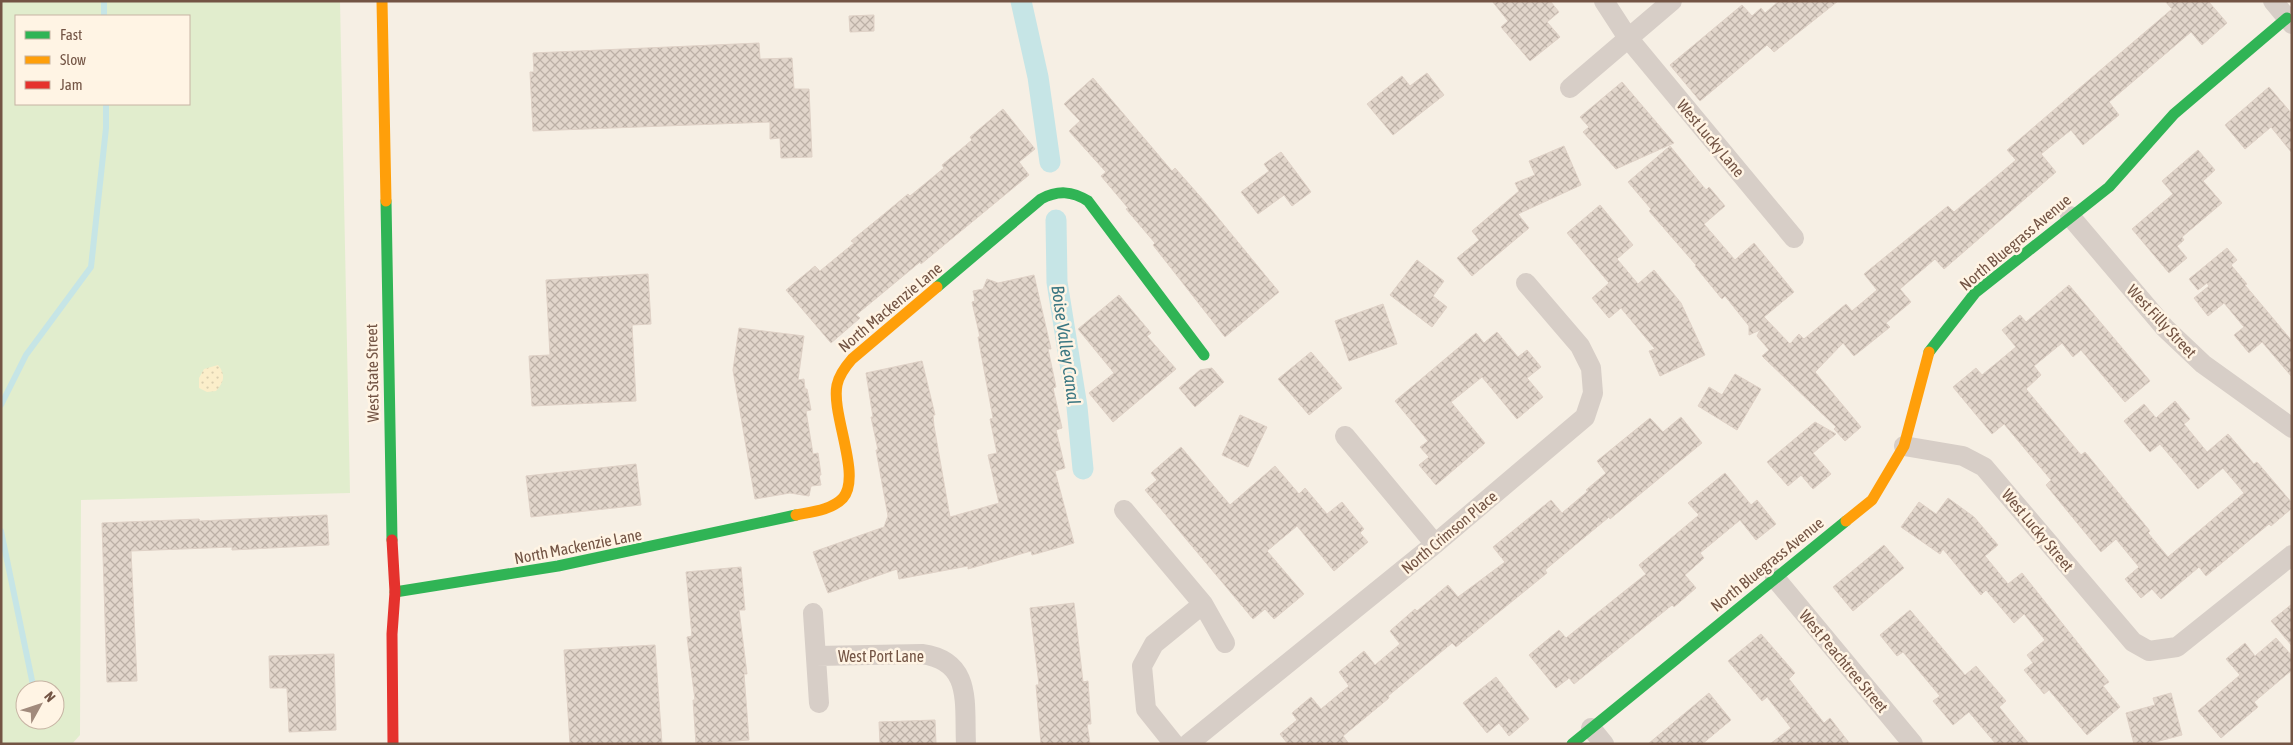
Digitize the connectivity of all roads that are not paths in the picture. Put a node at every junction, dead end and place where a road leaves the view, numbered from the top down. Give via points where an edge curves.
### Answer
1 (382, 1) edge
2 (1604, 1) edge
3 (1672, 1) edge
4 (2273, 1) edge
5 (2290, 21) edge
6 (1628, 38) junction
7 (1570, 88) dead end
8 (2070, 216) junction
9 (1794, 238) dead end
10 (1526, 282) dead end
11 (1204, 355) dead end
12 (2292, 428) edge
13 (1345, 436) dead end
14 (1904, 446) junction
15 (1124, 510) dead end
16 (1435, 544) junction
17 (2292, 555) edge
18 (1775, 578) junction
19 (395, 592) junction
20 (1203, 604) junction
21 (813, 613) dead end
22 (1226, 643) dead end
23 (816, 656) junction
24 (819, 703) dead end
25 (1591, 728) junction
26 (393, 744) edge
27 (966, 744) edge
28 (1174, 744) edge
29 (1188, 744) edge
30 (1572, 744) edge
31 (1604, 744) edge
32 (1913, 744) edge

1 - 19 street, West State Street
2 - 6 street
3 - 6 street
4 - 5 street
5 - 8 street, North Bluegrass Avenue via 2174,114 2109,187
6 - 7 street
6 - 9 street, West Lucky Lane
8 - 12 street, West Filly Street via 2165,328 2202,364
8 - 14 street, North Bluegrass Avenue via 1975,293 1927,355
10 - 16 street, North Crimson Place via 1580,346 1591,368 1593,393 1585,417
11 - 19 street, North Mackenzie Lane via 1088,201 1063,191 1051,193 844,368 837,379 836,392 850,480 843,498 836,504 708,537 576,564
13 - 16 street
14 - 17 street, West Lucky Street via 1963,456 1984,467 2133,642 2149,651 2177,647
14 - 18 street, North Bluegrass Avenue via 1872,500
15 - 20 street
16 - 29 street, North Crimson Place
18 - 25 street, North Bluegrass Avenue
18 - 32 street, West Peachtree Street
19 - 26 street, West State Street
20 - 22 street
20 - 28 street via 1154,644 1142,666 1146,709
21 - 23 street, West Port Lane
23 - 24 street, West Port Lane
23 - 27 street, West Port Lane via 937,656 948,663 963,684
25 - 30 street, North Bluegrass Avenue
25 - 31 street

